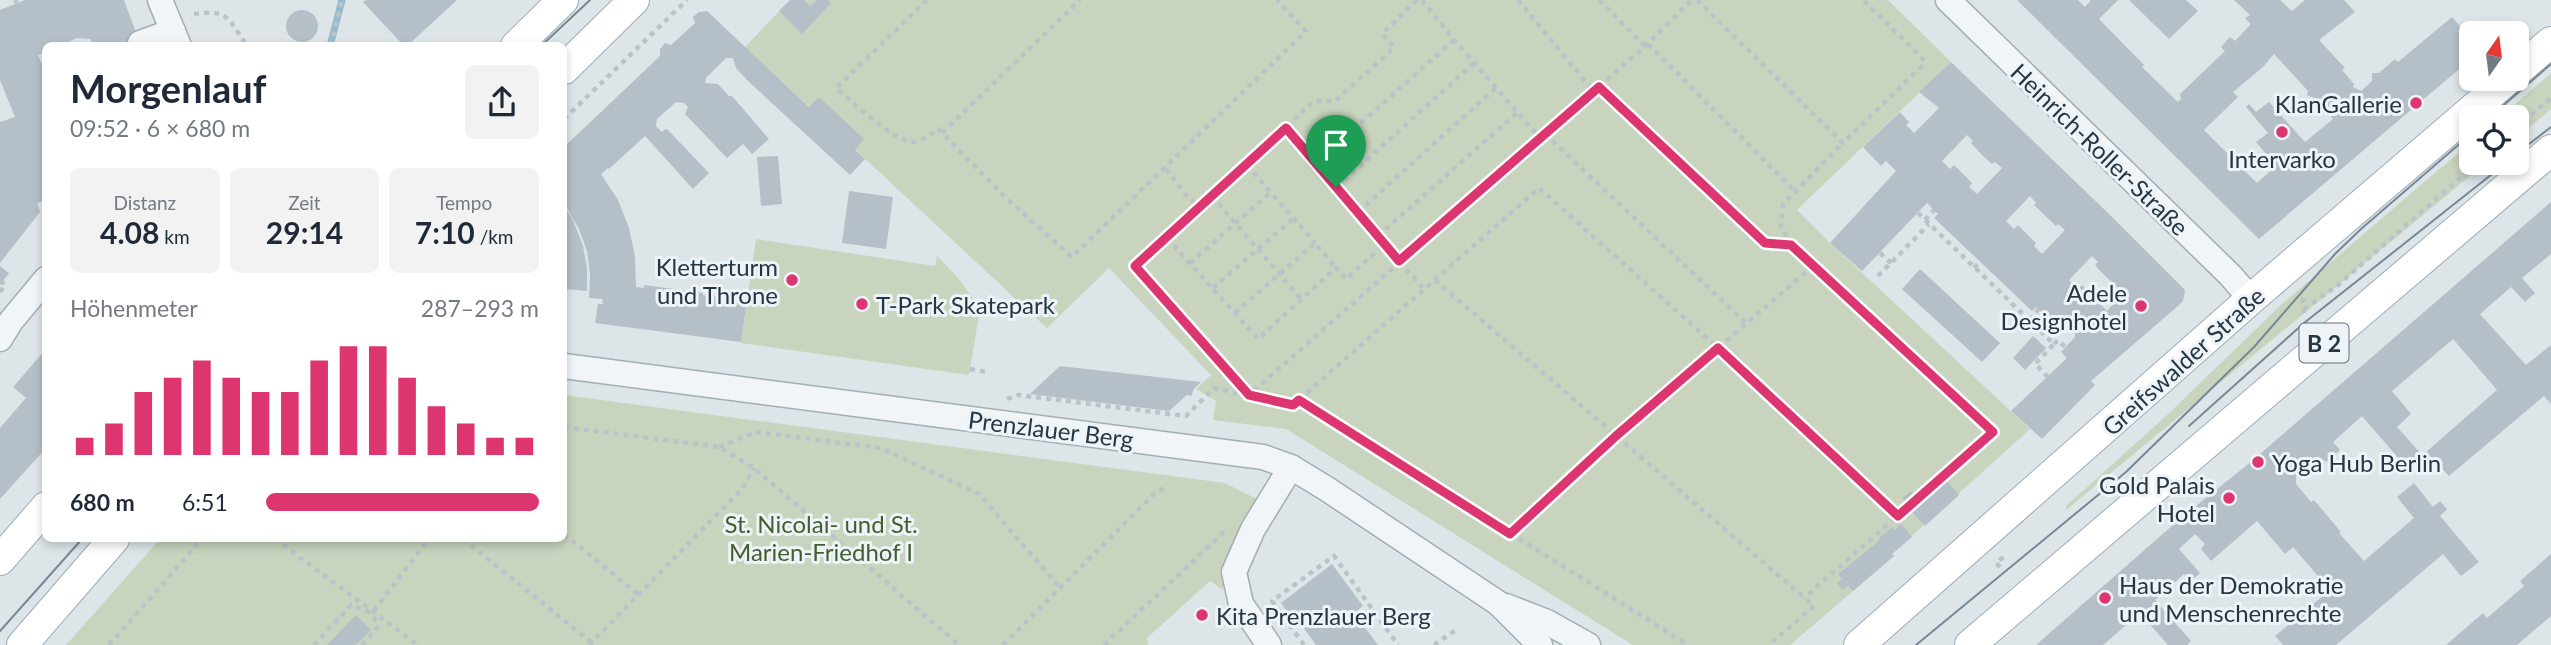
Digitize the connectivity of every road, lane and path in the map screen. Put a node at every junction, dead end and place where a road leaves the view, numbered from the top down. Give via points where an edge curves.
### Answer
1 (160, 0) edge
2 (342, 0) edge
3 (563, 0) edge
4 (634, 0) edge
5 (687, 0) edge
6 (927, 0) edge
7 (1080, 0) edge
8 (1277, 0) edge
9 (1420, 0) edge
10 (1518, 0) edge
11 (1599, 0) edge
12 (1695, 0) edge
13 (1863, 0) edge
14 (1948, 0) edge
15 (194, 14) dead end
16 (176, 38) edge
17 (1454, 40) junction
18 (147, 42) edge
19 (244, 42) edge
20 (332, 42) edge
21 (520, 42) edge
22 (2551, 42) edge
23 (1646, 45) junction
24 (2529, 61) edge
25 (1474, 63) junction
26 (567, 66) edge
27 (1497, 87) junction
28 (1599, 87) junction
29 (2494, 91) edge
30 (1594, 92) junction
31 (2551, 98) edge
32 (1518, 112) junction
33 (567, 116) edge
34 (2529, 117) edge
35 (1286, 128) junction
36 (942, 133) junction
37 (1543, 136) junction
38 (1843, 143) junction
39 (2551, 150) edge
40 (1316, 163) junction
41 (1247, 165) junction
42 (1166, 169) junction
43 (2463, 175) edge
44 (1336, 187) junction
45 (1795, 191) junction
46 (1271, 192) junction
47 (1212, 196) junction
48 (1199, 207) junction
49 (1934, 210) dead end
50 (1358, 212) junction
51 (1918, 213) dead end
52 (1294, 218) junction
53 (1927, 222) junction
54 (1236, 223) junction
55 (1378, 236) junction
56 (1167, 238) junction
57 (1315, 243) junction
58 (1384, 244) junction
59 (1791, 245) junction
60 (1258, 249) junction
61 (1880, 253) dead end
62 (1399, 261) junction
63 (1980, 262) dead end
64 (1190, 263) junction
65 (1891, 263) junction
66 (1813, 266) junction
67 (1336, 268) junction
68 (1974, 268) junction
69 (1280, 274) junction
70 (1878, 276) dead end
71 (1436, 280) junction
72 (2, 282) dead end
73 (42, 284) edge
74 (1213, 288) junction
75 (1424, 290) junction
76 (0, 292) edge
77 (2303, 298) dead end
78 (1301, 299) junction
79 (2251, 299) junction
80 (2039, 309) dead end
81 (2304, 309) junction
82 (1235, 313) junction
83 (2304, 316) dead end
84 (2029, 320) junction
85 (1747, 324) junction
86 (0, 339) edge
87 (2054, 344) junction
88 (2065, 347) dead end
89 (1718, 348) junction
90 (567, 366) edge
91 (970, 369) dead end
92 (986, 372) dead end
93 (2048, 377) dead end
94 (1249, 395) junction
95 (1007, 399) dead end
96 (1299, 400) junction
97 (567, 427) edge
98 (1616, 436) junction
99 (719, 447) junction
100 (1291, 467) junction
101 (754, 468) junction
102 (1168, 486) dead end
103 (42, 512) edge
104 (1898, 516) junction
105 (1223, 533) dead end
106 (1510, 534) junction
107 (567, 536) edge
108 (111, 542) edge
109 (199, 542) edge
110 (279, 542) edge
111 (427, 542) edge
112 (467, 542) edge
113 (2001, 550) dead end
114 (0, 560) edge
115 (2000, 567) dead end
116 (1061, 589) junction
117 (639, 595) junction
118 (1804, 597) junction
119 (1498, 603) junction
120 (372, 613) junction
121 (1457, 629) dead end
122 (591, 644) edge
123 (22, 645) edge
124 (109, 645) edge
125 (314, 645) edge
126 (362, 645) edge
127 (418, 645) edge
128 (959, 645) edge
129 (1003, 645) edge
130 (1104, 645) edge
131 (1269, 645) edge
132 (1304, 645) edge
133 (1398, 645) edge
134 (1434, 645) edge
135 (1541, 645) edge
136 (1588, 645) edge
137 (1688, 645) edge
138 (1769, 645) edge
139 (1859, 645) edge
140 (1970, 645) edge

1 - 16 street
2 - 20 path
3 - 21 main road
4 - 26 main road
5 - 33 path
6 - 36 path via 836,88 896,136 912,142 938,129
7 - 36 path
8 - 42 path via 1306,31
9 - 17 path
9 - 35 path via 1382,34 1394,48 1335,101 1314,101
10 - 30 path
11 - 23 path
12 - 23 path
12 - 38 path
13 - 38 path via 1923,59 1923,65
14 - 79 street, Heinrich-Roller-Straße
15 - 19 path via 220,14
16 - 18 street
17 - 25 path
17 - 40 path
22 - 24 main road
23 - 28 path
23 - 45 path
25 - 27 path
25 - 44 path
27 - 32 path
27 - 50 path
28 - 30 path
28 - 59 path via 1765,243
29 - 79 main road, Greifswalder Straße
30 - 37 path
31 - 34 path
32 - 37 path
32 - 55 path
35 - 40 path
35 - 41 path
36 - 42 path via 1072,257
37 - 62 path
37 - 85 path
38 - 45 path
39 - 140 main road, B 2
40 - 44 path
41 - 46 path
41 - 47 path
42 - 48 path
43 - 81 path via 2339,285
44 - 50 path
45 - 59 path via 1783,204 1781,228
46 - 52 path
46 - 54 path
47 - 48 path
47 - 54 path
48 - 56 path
49 - 53 path
50 - 55 path
51 - 53 path
52 - 57 path
52 - 60 path
53 - 65 path
53 - 68 path
54 - 60 path
54 - 64 path
55 - 58 path
56 - 64 path
56 - 94 path via 1135,266
57 - 67 path
57 - 69 path
58 - 62 path
58 - 67 path via 1346,279
59 - 66 path
60 - 69 path
60 - 74 path
61 - 65 path
62 - 75 path
62 - 94 path
63 - 68 path
64 - 74 path
65 - 70 path
66 - 85 path
66 - 104 path via 1993,432
67 - 78 path
68 - 84 path
69 - 78 path
69 - 82 path
71 - 75 path
71 - 89 path via 1539,188
71 - 98 path
72 - 76 path via 5,285
73 - 86 street
74 - 82 path
75 - 96 path
77 - 81 path
78 - 82 path via 1258,339
79 - 139 main road, Greifswalder Straße
80 - 84 path
81 - 83 path
84 - 87 path
85 - 89 path
87 - 88 path via 2058,340
87 - 93 path via 2035,364
89 - 98 path
89 - 104 path
90 - 100 street, Prenzlauer Berg via 1243,454
91 - 92 path
94 - 95 path via 1214,388 1186,416 1018,395
94 - 96 path via 1293,405
96 - 106 path
97 - 99 path
98 - 106 path
98 - 118 path
99 - 101 path
99 - 116 path via 757,432 881,448 979,494
100 - 119 street, Prenzlauer Berg
100 - 131 street via 1253,529 1234,572 1241,604
101 - 117 path via 742,489
101 - 128 path
102 - 116 path
103 - 114 main road
104 - 118 path
105 - 130 path
106 - 137 path
107 - 117 path
108 - 123 main road
109 - 124 path
110 - 120 path
111 - 120 path
112 - 122 path
113 - 115 path via 2008,557 1996,563
116 - 129 path
117 - 122 path
118 - 138 path via 1814,606
119 - 135 street, Prenzlauer Berg
119 - 136 street, Prenzlauer Berg via 1547,622
120 - 125 path via 351,605
120 - 126 path via 379,627
120 - 127 path
121 - 134 path
132 - 133 path via 1272,601 1334,556

